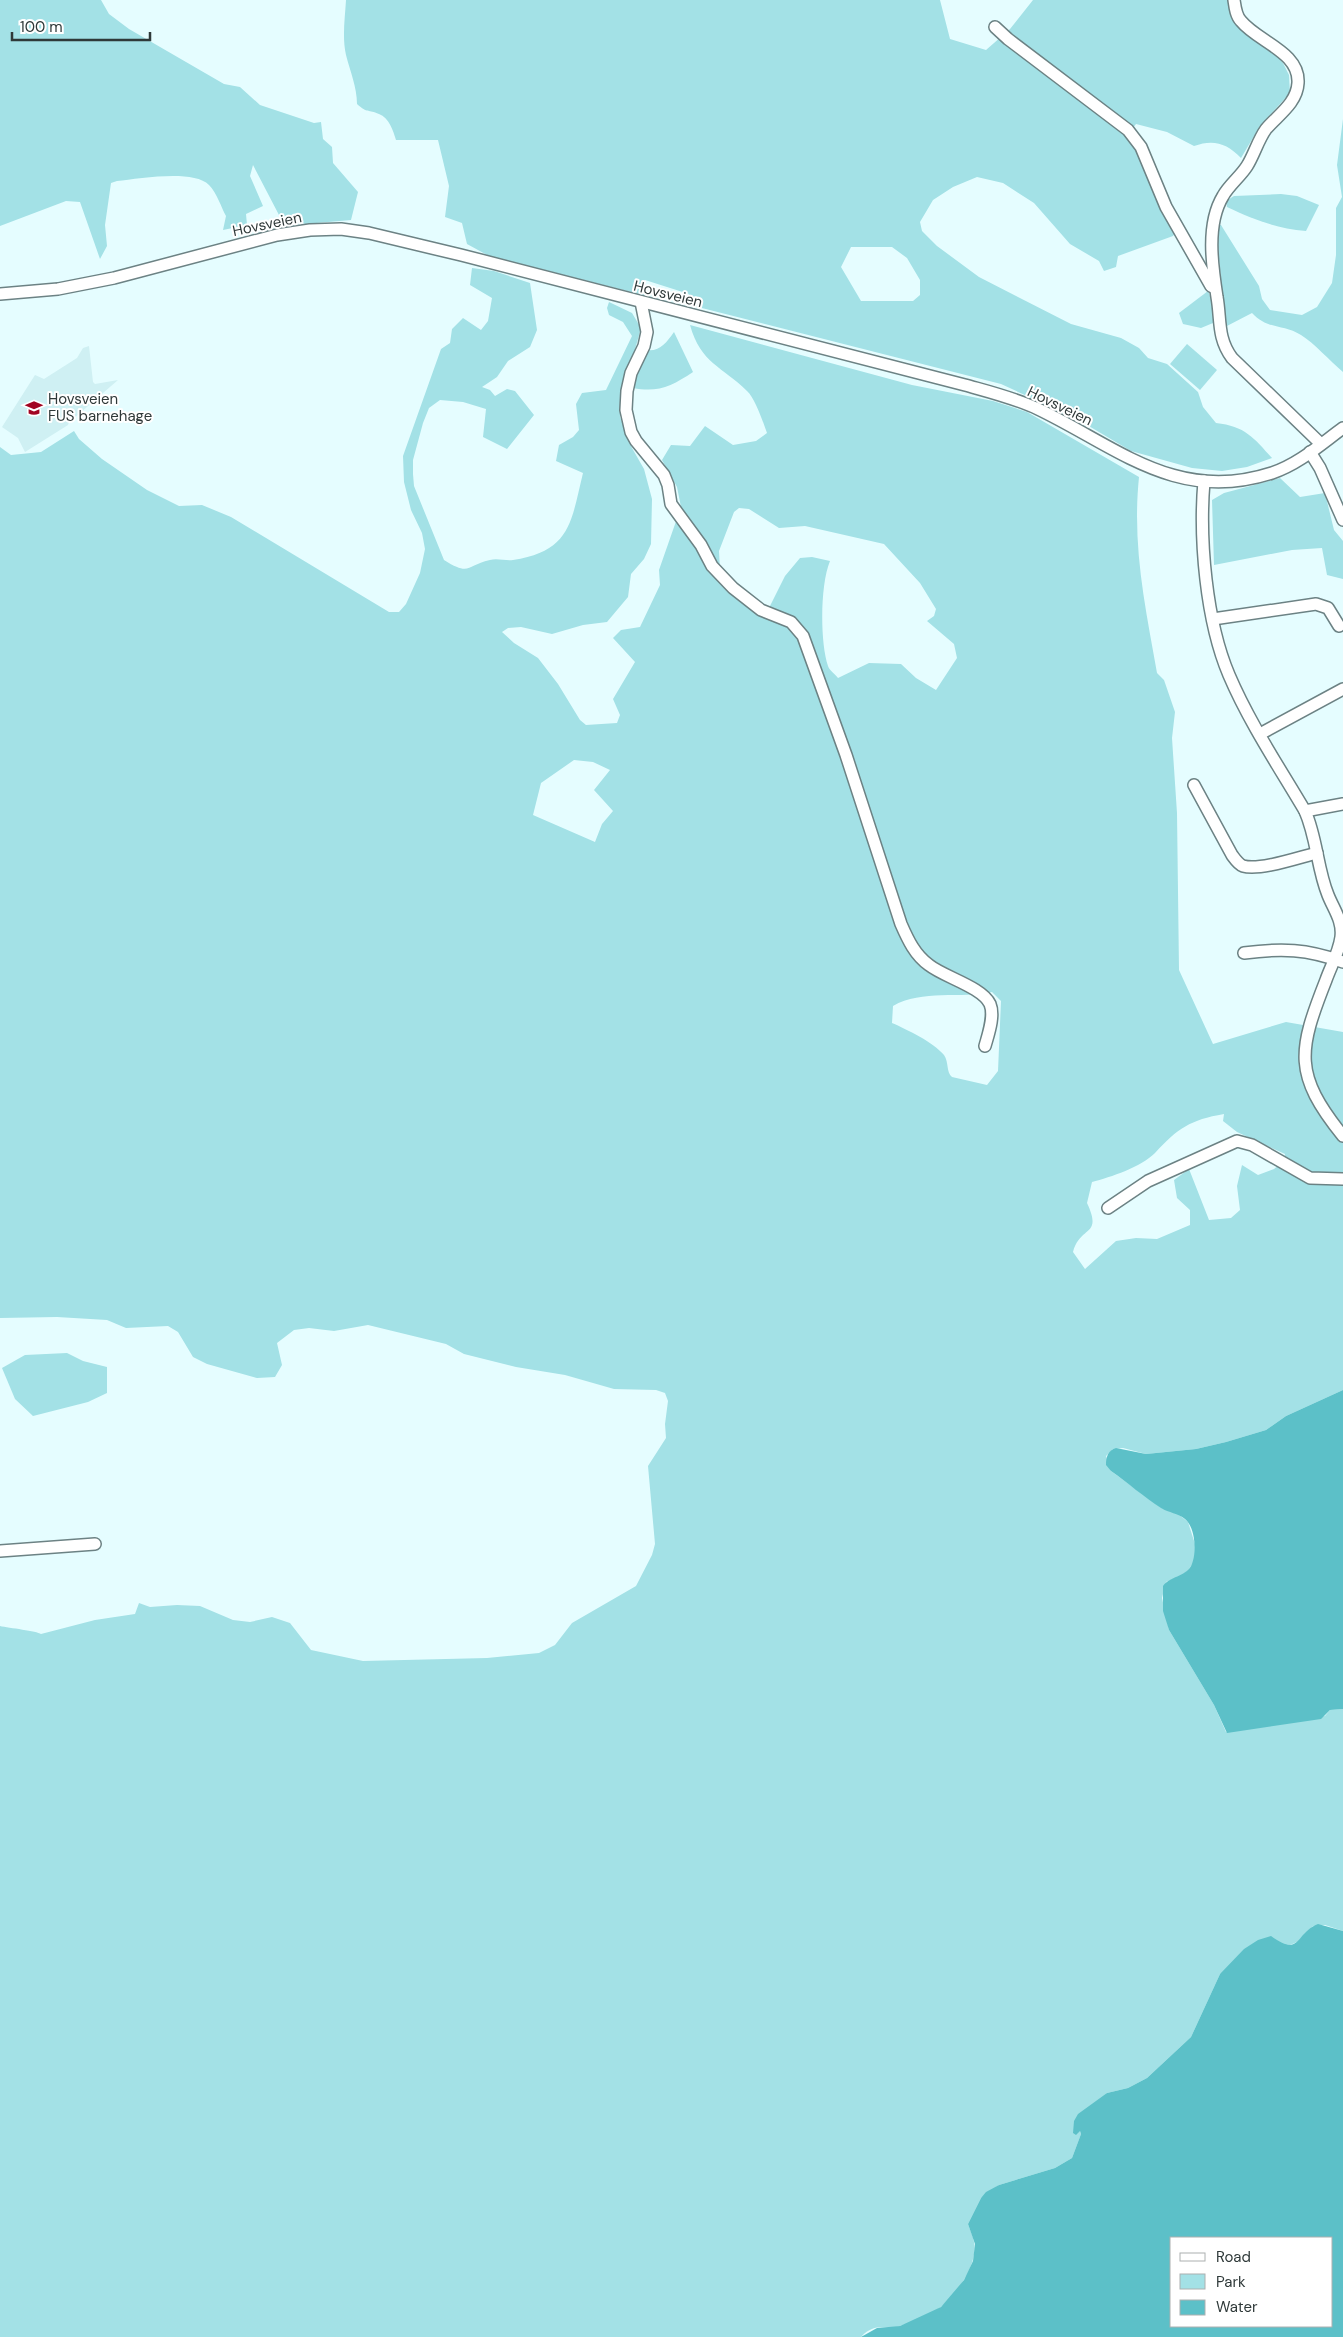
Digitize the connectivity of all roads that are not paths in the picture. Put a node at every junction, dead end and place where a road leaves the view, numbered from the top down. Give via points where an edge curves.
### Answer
1 (1234, 0) edge
2 (995, 27) dead end
3 (1213, 264) junction
4 (1201, 269) junction
5 (1215, 288) junction
6 (0, 294) edge
7 (640, 302) junction
8 (1343, 428) edge
9 (1320, 444) junction
10 (1310, 452) junction
11 (1204, 481) junction
12 (1343, 520) edge
13 (1212, 619) junction
14 (1339, 626) dead end
15 (1343, 689) edge
16 (1260, 734) junction
17 (1194, 785) dead end
18 (1343, 804) edge
19 (1305, 811) junction
20 (1317, 853) junction
21 (1244, 954) dead end
22 (1339, 961) edge
23 (985, 1046) dead end
24 (1343, 1136) edge
25 (1343, 1179) edge
26 (1108, 1208) dead end
27 (95, 1544) dead end
28 (0, 1551) edge

1 - 3 street via 1240,21 1279,50 1295,67 1298,85 1290,103 1266,130 1248,164 1216,208
2 - 4 street via 1128,130 1141,147 1166,207
3 - 4 street
3 - 5 street
4 - 5 street
5 - 9 street via 1220,331 1229,353
6 - 7 street, Hovsveien via 80,285 277,234 326,229 369,233
7 - 11 street, Hovsveien via 1024,403 1133,462 1169,475
7 - 23 street via 647,332 627,391 626,410 631,432 664,475 671,504 712,566 761,610 791,622 803,636 901,924 910,944 927,964 977,992 990,1004 992,1013
8 - 9 street, Hovsveien
9 - 10 street, Hovsveien
10 - 11 street, Hovsveien via 1272,473 1234,481
10 - 12 street
11 - 13 street via 1201,523
13 - 14 street via 1316,604 1328,608
13 - 16 street via 1229,675
15 - 16 street
16 - 19 street
17 - 20 street via 1240,864 1260,866
18 - 19 street
19 - 20 street
20 - 22 street via 1326,889 1342,925
21 - 22 street via 1290,949
22 - 24 street via 1308,1027 1303,1051 1309,1085 1323,1111
25 - 26 street via 1310,1178 1252,1145 1237,1141 1148,1181
27 - 28 street

